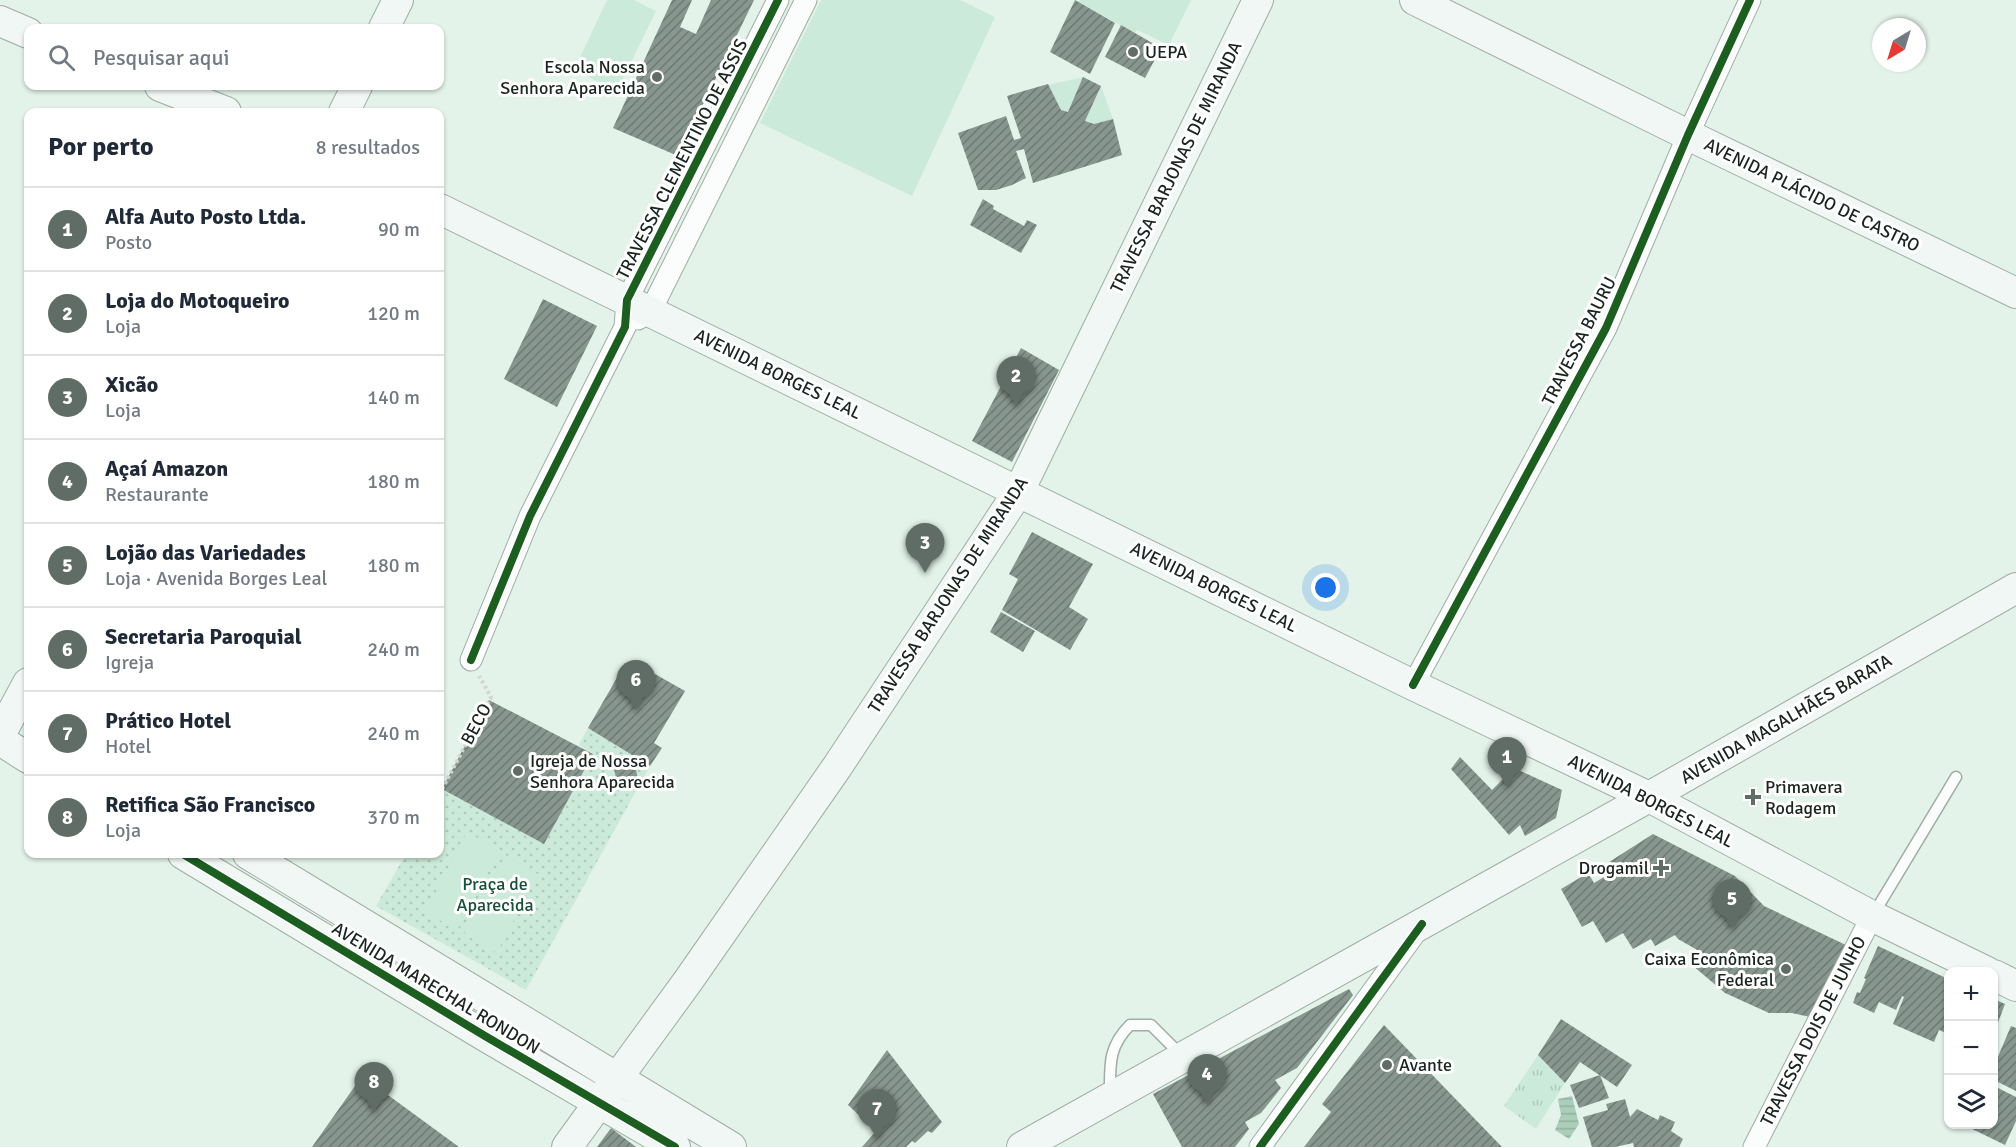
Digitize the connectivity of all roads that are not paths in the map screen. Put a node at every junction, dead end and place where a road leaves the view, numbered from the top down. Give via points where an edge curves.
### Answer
1 (398, 0) edge
2 (778, 0) edge
3 (806, 0) edge
4 (1258, 0) edge
5 (1415, 0) edge
6 (1750, 0) edge
7 (0, 21) edge
8 (386, 24) edge
9 (24, 31) edge
10 (170, 90) edge
11 (355, 90) edge
12 (216, 108) edge
13 (346, 108) edge
14 (1688, 135) junction
15 (444, 210) edge
16 (2016, 293) edge
17 (634, 313) junction
18 (1019, 491) junction
19 (2016, 588) edge
20 (471, 660) road end
21 (1413, 685) junction
22 (24, 691) edge
23 (8, 724) edge
24 (24, 751) edge
25 (1956, 777) dead end
26 (1649, 797) junction
27 (194, 858) edge
28 (255, 858) edge
29 (1872, 916) junction
30 (1422, 924) junction
31 (1977, 967) edge
32 (1998, 977) edge
33 (2016, 986) edge
34 (500, 1008) junction
35 (485, 1036) junction
36 (1183, 1058) junction
37 (608, 1090) junction
38 (1110, 1098) junction
39 (567, 1147) edge
40 (675, 1147) edge
41 (730, 1147) edge
42 (1022, 1147) edge
43 (1260, 1147) edge
44 (1754, 1147) edge

1 - 8 main road
2 - 17 street, TRAVESSA CLEMENTINO DE ASSIS
3 - 17 street, TRAVESSA CLEMENTINO DE ASSIS
4 - 18 main road, TRAVESSA BARJONAS DE MIRANDA
5 - 14 main road, AVENIDA PLÁCIDO DE CASTRO
6 - 14 street, TRAVESSA BAURU
7 - 9 main road
10 - 12 main road
11 - 13 main road
14 - 16 main road, AVENIDA PLÁCIDO DE CASTRO
14 - 21 street, TRAVESSA BAURU via 1606,328
15 - 17 main road, AVENIDA BORGES LEAL
17 - 18 main road, AVENIDA BORGES LEAL
17 - 20 street, TRAVESSA CLEMENTINO DE ASSIS via 530,516
18 - 21 main road, AVENIDA BORGES LEAL
18 - 37 main road, TRAVESSA BARJONAS DE MIRANDA via 837,767
19 - 26 main road, AVENIDA MAGALHÃES BARATA
21 - 26 main road, AVENIDA BORGES LEAL
22 - 23 main road
23 - 24 main road
25 - 29 lane
26 - 29 main road, AVENIDA BORGES LEAL
26 - 30 main road, AVENIDA MAGALHÃES BARATA
27 - 35 main road, AVENIDA MARECHAL RONDON
28 - 34 main road, AVENIDA MARECHAL RONDON
29 - 31 main road, AVENIDA BORGES LEAL
29 - 44 street, TRAVESSA DOIS DE JUNHO
30 - 36 main road, AVENIDA MAGALHÃES BARATA
30 - 43 street
32 - 33 main road
34 - 35 main road
34 - 37 main road, AVENIDA MARECHAL RONDON
35 - 37 main road, AVENIDA MARECHAL RONDON
36 - 38 main road, AVENIDA MAGALHÃES BARATA
36 - 38 lane via 1151,1025 1130,1025 1117,1038 1110,1063
37 - 39 main road, TRAVESSA BARJONAS DE MIRANDA
37 - 40 main road, AVENIDA MARECHAL RONDON
37 - 41 main road, AVENIDA MARECHAL RONDON
38 - 42 main road, AVENIDA MAGALHÃES BARATA

